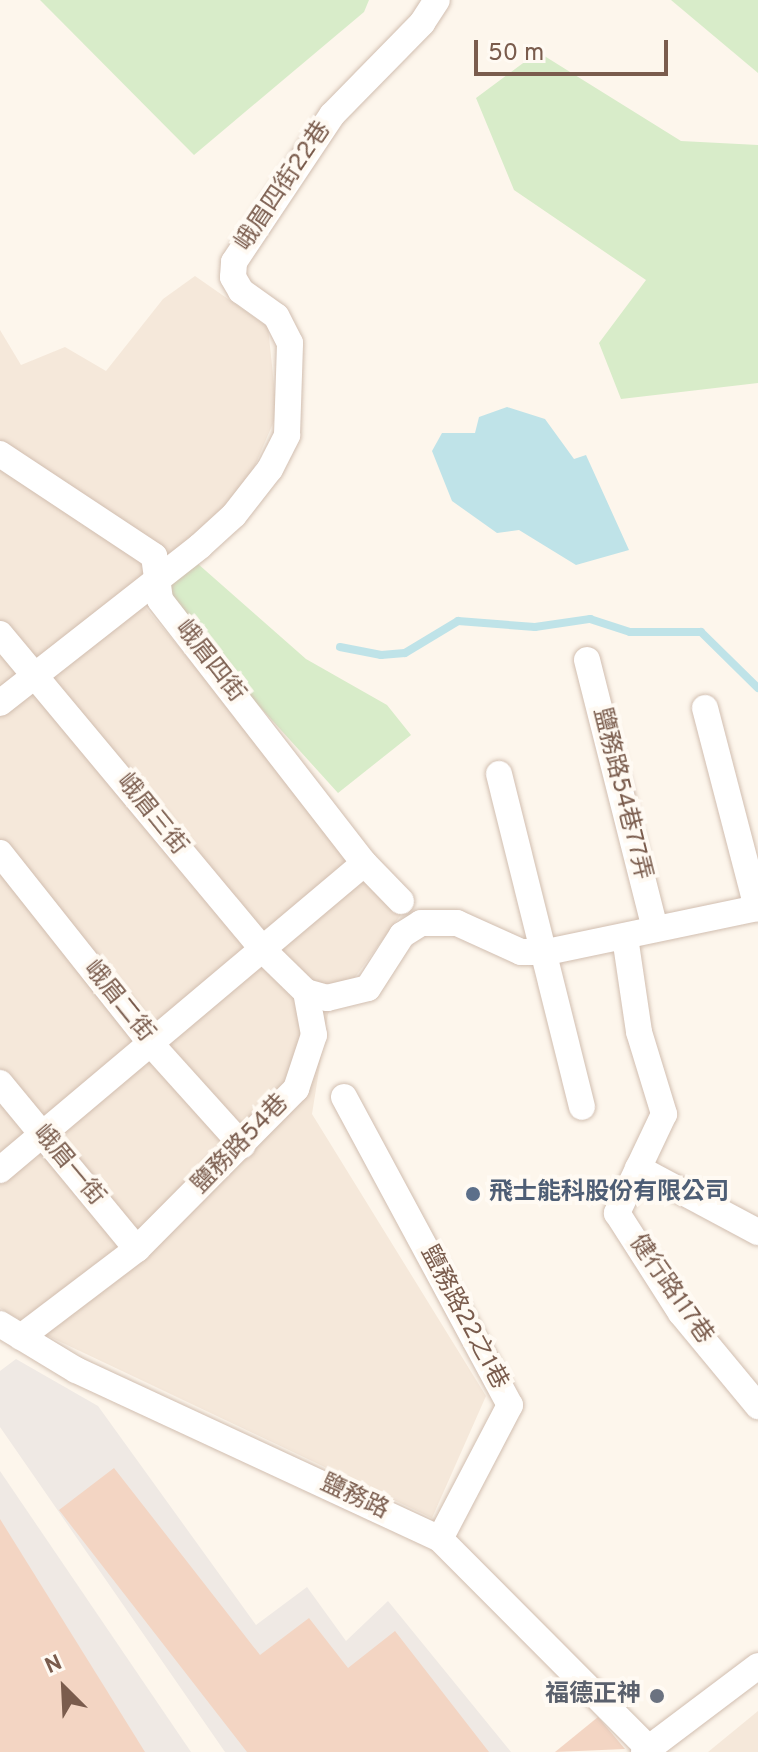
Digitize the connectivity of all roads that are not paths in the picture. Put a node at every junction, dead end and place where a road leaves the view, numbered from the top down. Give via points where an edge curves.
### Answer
1 (437, 0) edge
2 (0, 454) edge
3 (157, 576) junction
4 (0, 634) edge
5 (587, 660) dead end
6 (37, 674) junction
7 (0, 703) edge
8 (705, 708) dead end
9 (499, 774) dead end
10 (0, 853) edge
11 (364, 863) junction
12 (401, 901) dead end
13 (758, 908) edge
14 (655, 929) junction
15 (625, 937) junction
16 (263, 950) junction
17 (547, 952) junction
18 (306, 992) junction
19 (152, 1045) junction
20 (0, 1083) edge
21 (344, 1097) dead end
22 (582, 1107) dead end
23 (42, 1135) junction
24 (242, 1145) junction
25 (638, 1168) junction
26 (0, 1170) edge
27 (758, 1232) edge
28 (137, 1249) junction
29 (11, 1331) edge
30 (758, 1406) edge
31 (440, 1539) junction
32 (758, 1666) edge
33 (648, 1751) edge

1 - 3 street, 峨眉四街22巷 via 422,23 332,115 234,262 233,277 241,291 287,328 287,435 270,469 234,515
2 - 3 street, 峨眉四街 via 154,556
3 - 6 street
3 - 11 street, 峨眉四街 via 160,600
4 - 6 street, 峨眉三街
5 - 14 street, 鹽務路54巷77弄
6 - 7 street
6 - 16 street, 峨眉三街
8 - 13 street
9 - 17 street
10 - 19 street, 峨眉二街
11 - 12 street, 峨眉四街
11 - 16 street
13 - 14 street
14 - 15 street
15 - 17 street
15 - 25 street, 健行路117巷 via 639,1032 664,1114
16 - 18 street, 峨眉三街
16 - 19 street
17 - 18 street via 521,952 457,923 421,923 402,935 368,988 327,998
17 - 22 street
18 - 24 street, 鹽務路54巷 via 314,1035 296,1089
19 - 23 street
19 - 24 street, 峨眉二街
20 - 23 street, 峨眉一街
21 - 31 street, 鹽務路22之1巷 via 510,1405
23 - 26 street
23 - 28 street, 峨眉一街
24 - 28 street, 鹽務路54巷
25 - 27 street
25 - 30 street, 健行路117巷 via 617,1213 681,1313
28 - 29 street, 鹽務路54巷
29 - 31 street, 鹽務路 via 76,1370
31 - 33 street, 鹽務路
32 - 33 street

